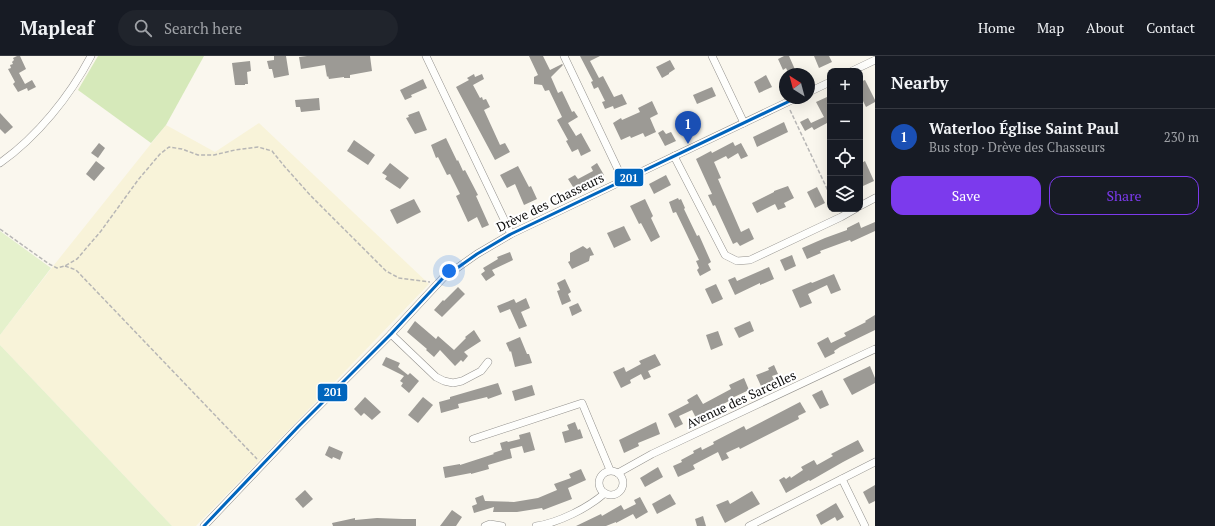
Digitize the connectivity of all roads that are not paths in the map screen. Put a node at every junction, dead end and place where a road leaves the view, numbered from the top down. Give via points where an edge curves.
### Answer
1 (91, 56) edge
2 (426, 56) edge
3 (564, 56) edge
4 (712, 56) edge
5 (875, 60) edge
6 (858, 68) edge
7 (827, 83) edge
8 (815, 89) edge
9 (784, 104) edge
10 (744, 122) junction
11 (674, 156) junction
12 (0, 163) edge
13 (623, 180) junction
14 (875, 198) edge
15 (863, 204) edge
16 (850, 212) edge
17 (511, 234) junction
18 (391, 334) junction
19 (875, 349) edge
20 (488, 362) dead end
21 (473, 439) dead end
22 (875, 462) edge
23 (610, 470) junction
24 (618, 473) junction
25 (842, 479) junction
26 (605, 493) junction
27 (204, 526) edge
28 (485, 526) edge
29 (502, 526) edge
30 (536, 526) edge
31 (749, 526) edge
32 (865, 526) edge

1 - 12 street via 70,91 49,117
2 - 17 street
3 - 13 street
4 - 10 street
5 - 6 street
7 - 8 street
9 - 10 street, Drève des Chasseurs
10 - 11 street, Drève des Chasseurs
11 - 13 street, Drève des Chasseurs
11 - 16 street via 725,255 737,261 750,260
13 - 17 street, Drève des Chasseurs
14 - 15 street
17 - 18 street, Drève des Chasseurs via 453,270
18 - 20 street via 436,377 444,381 462,381 481,371
18 - 27 street, Drève des Chasseurs
19 - 24 street, Avenue des Sarcelles via 652,454
21 - 23 street via 582,403
22 - 25 street
23 - 24 street
23 - 26 street via 599,478 600,488
24 - 26 street via 623,480 622,487 610,495
25 - 31 street
25 - 32 street
26 - 30 street via 560,520
28 - 29 street

